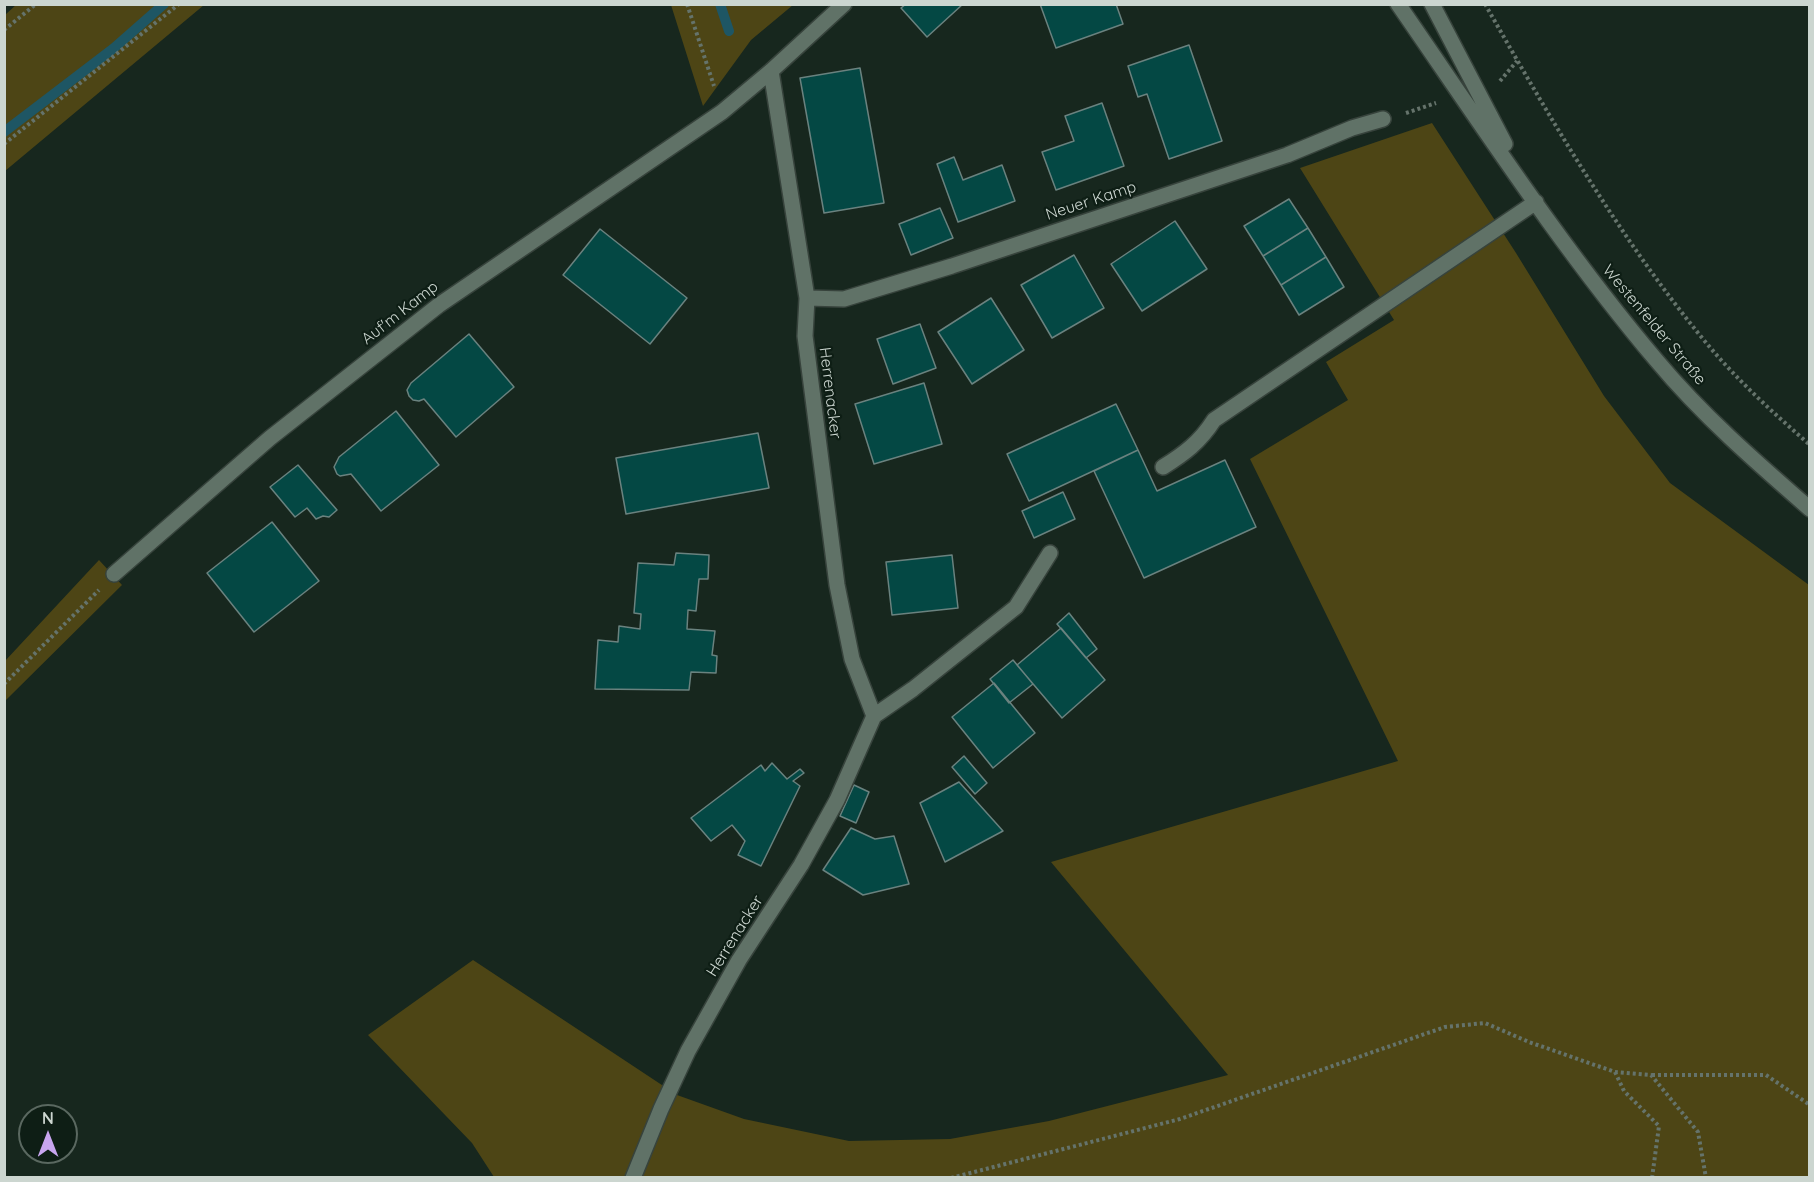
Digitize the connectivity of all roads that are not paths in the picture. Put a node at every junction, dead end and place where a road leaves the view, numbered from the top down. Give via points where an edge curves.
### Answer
1 (844, 4) edge
2 (1398, 4) edge
3 (1432, 4) edge
4 (771, 71) junction
5 (1383, 119) road end
6 (1536, 202) junction
7 (807, 298) junction
8 (1163, 467) dead end
9 (1809, 509) edge
10 (1050, 553) dead end
11 (114, 574) road end
12 (874, 716) junction
13 (633, 1178) edge

1 - 4 street, Auf'm Kamp
2 - 6 street, Westenfelder Straße
3 - 6 street, Westenfelder Straße
4 - 7 street, Herrenacker
4 - 11 street, Auf'm Kamp via 722,112 439,305 270,438
5 - 7 street, Neuer Kamp via 1287,155 952,266 844,299
6 - 8 street via 1214,420 1188,452
6 - 9 street, Westenfelder Straße via 1657,361 1715,424
7 - 12 street, Herrenacker via 805,336 837,585 852,659
10 - 12 street via 1016,607
12 - 13 street, Herrenacker via 832,810 688,1050

